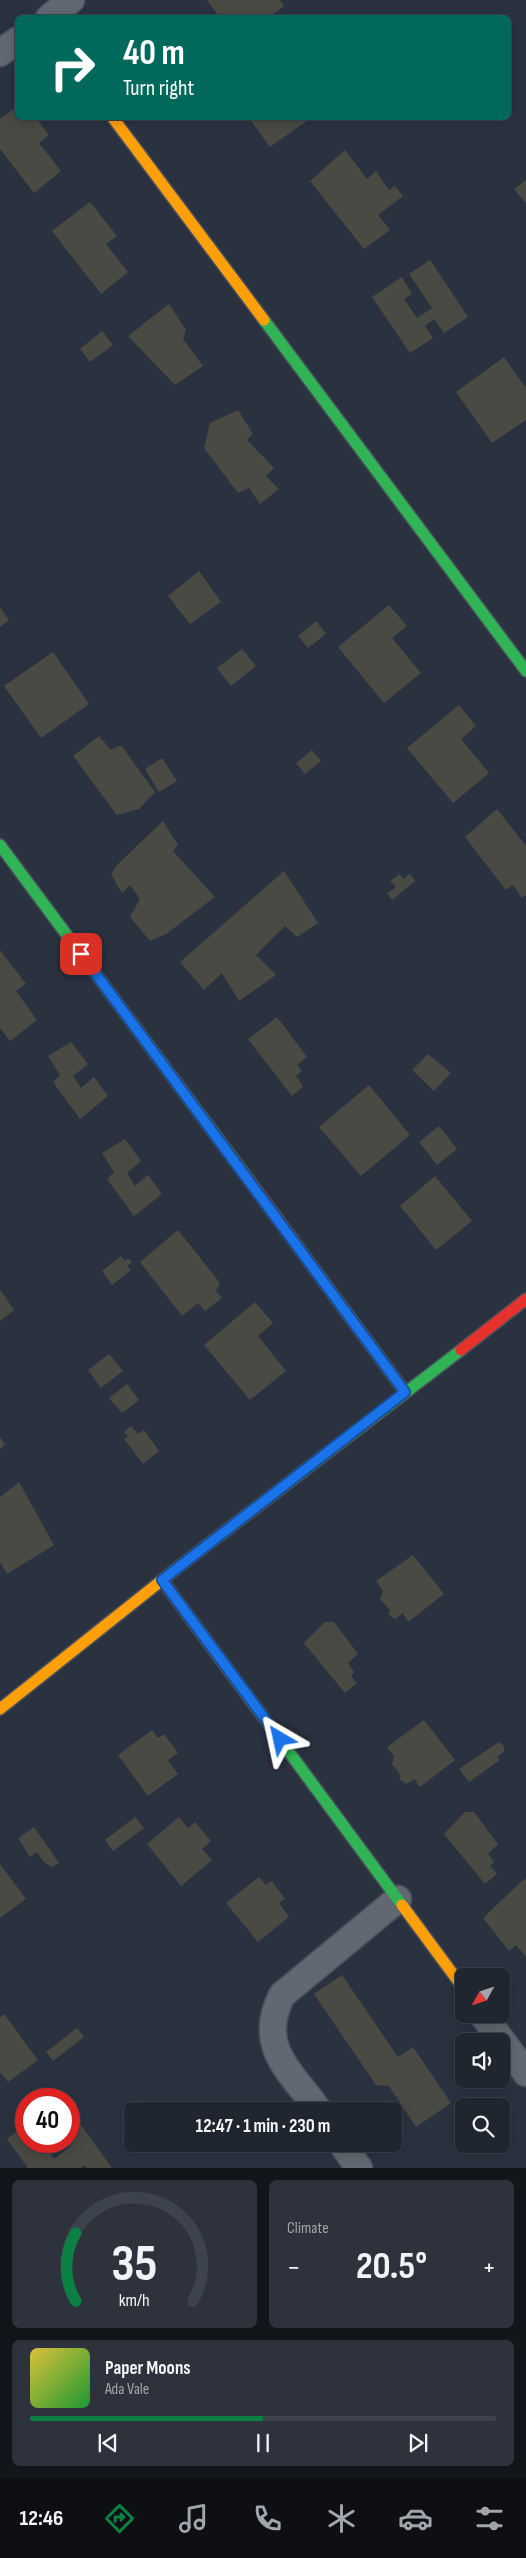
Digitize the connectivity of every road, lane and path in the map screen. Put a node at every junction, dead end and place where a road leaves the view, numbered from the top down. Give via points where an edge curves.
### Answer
1 (71, 0) edge
2 (53, 15) edge
3 (15, 42) edge
4 (0, 53) edge
5 (114, 120) edge
6 (526, 671) edge
7 (0, 845) edge
8 (526, 1299) edge
9 (405, 1392) junction
10 (162, 1580) junction
11 (2, 1704) edge
12 (398, 1899) junction
13 (455, 1977) edge
14 (489, 2023) edge
15 (526, 2073) edge
16 (313, 2102) edge
17 (348, 2152) edge
18 (360, 2168) edge

1 - 2 street
3 - 4 street
5 - 6 street
7 - 9 street
8 - 9 street
9 - 10 street
10 - 11 street
10 - 12 street
12 - 13 street
12 - 16 street via 282,1995 274,2012 272,2042
14 - 15 street
17 - 18 street

